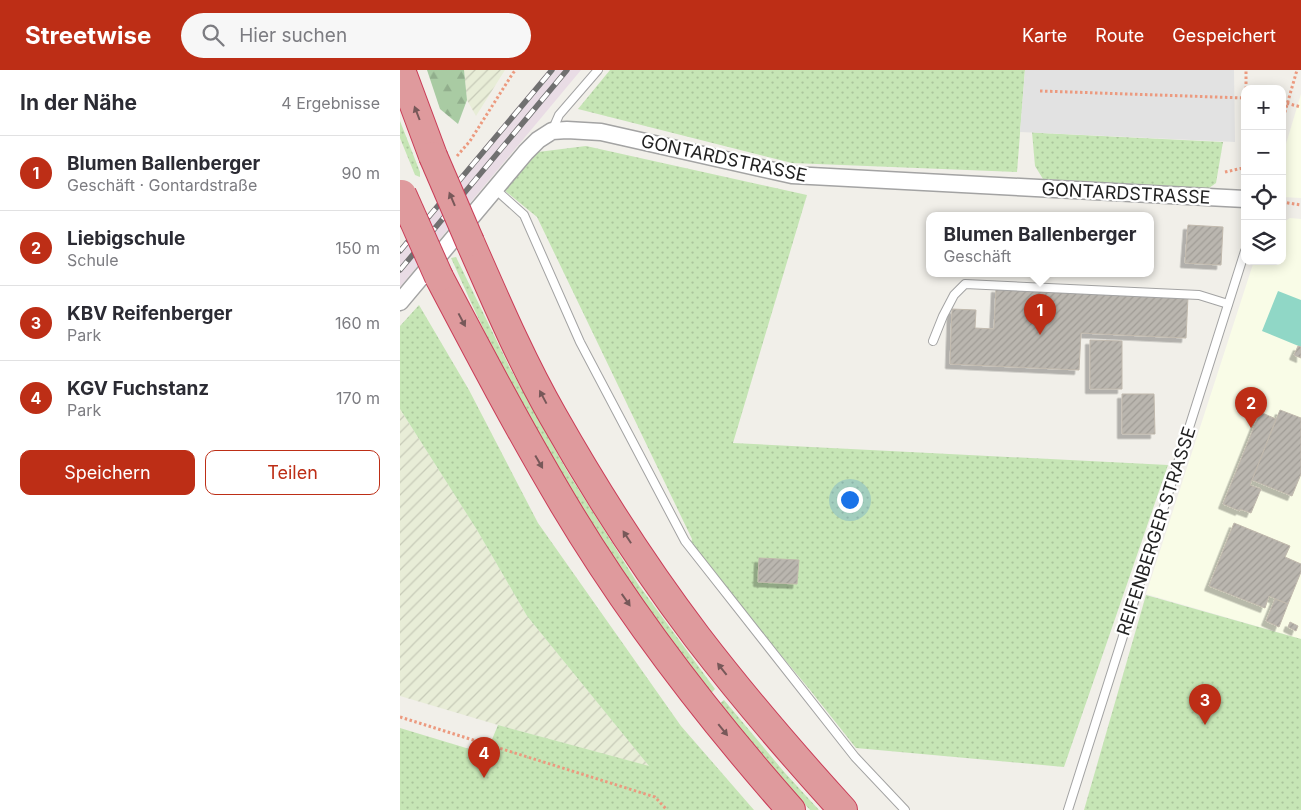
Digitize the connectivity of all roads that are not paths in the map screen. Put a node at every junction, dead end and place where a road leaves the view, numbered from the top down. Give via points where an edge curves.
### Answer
1 (401, 70) edge
2 (598, 70) edge
3 (552, 131) junction
4 (495, 189) junction
5 (401, 192) edge
6 (1241, 199) edge
7 (1241, 263) edge
8 (400, 302) edge
9 (1228, 304) junction
10 (933, 341) dead end
11 (791, 810) edge
12 (843, 810) edge
13 (906, 810) edge
14 (1068, 810) edge

12 -> 1 highway, bridge via 751,706 696,637 597,491 511,336 470,242 442,160
2 - 3 lane via 559,116
3 - 4 street via 526,152
3 - 6 street, GONTARDSTRASSE via 601,132 792,175
4 - 8 street
4 - 13 lane via 524,214 580,342 685,541 855,757
5 -> 11 highway, bridge via 439,276 564,504 657,644
7 - 9 lane, REIFENBERGER STRASSE
9 - 10 lane via 1199,295 966,284 954,295
9 - 14 lane, REIFENBERGER STRASSE

